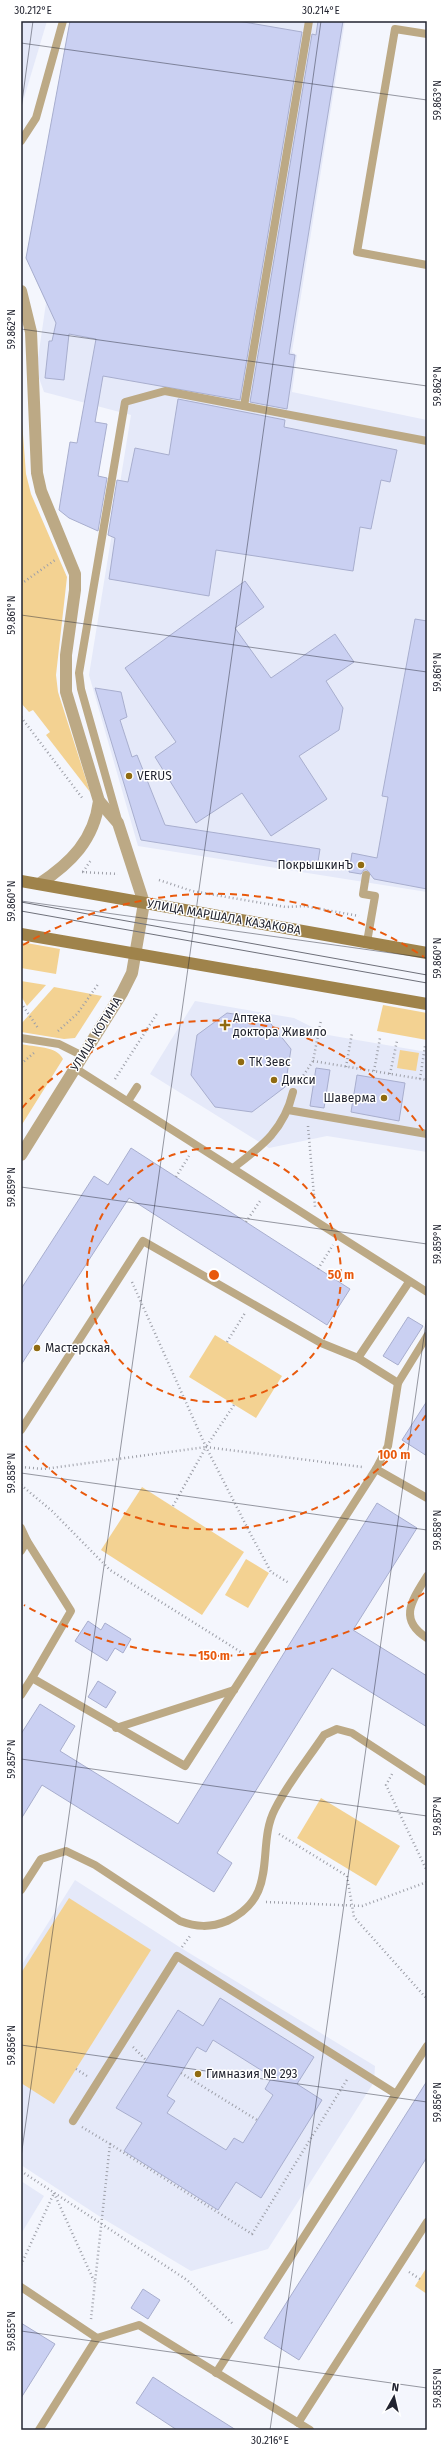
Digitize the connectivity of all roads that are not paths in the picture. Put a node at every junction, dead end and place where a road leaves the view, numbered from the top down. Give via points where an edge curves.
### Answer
1 (63, 21) edge
2 (309, 21) edge
3 (427, 34) edge
4 (21, 141) edge
5 (427, 265) edge
6 (21, 291) edge
7 (244, 406) junction
8 (427, 441) edge
9 (99, 801) junction
10 (118, 823) junction
11 (366, 875) dead end
12 (21, 881) edge
13 (39, 884) junction
14 (144, 902) junction
15 (21, 934) edge
16 (367, 942) junction
17 (427, 953) edge
18 (136, 954) junction
19 (427, 1004) edge
20 (21, 1038) edge
21 (83, 1056) junction
22 (75, 1068) junction
23 (137, 1087) dead end
24 (293, 1092) road end
25 (128, 1101) junction
26 (288, 1110) junction
27 (427, 1134) edge
28 (21, 1155) edge
29 (233, 1168) junction
30 (409, 1282) junction
31 (427, 1292) edge
32 (427, 1336) edge
33 (358, 1358) junction
34 (398, 1383) junction
35 (21, 1430) edge
36 (376, 1468) junction
37 (427, 1498) edge
38 (21, 1528) edge
39 (27, 1541) junction
40 (21, 1551) edge
41 (427, 1576) edge
42 (427, 1638) edge
43 (32, 1678) junction
44 (234, 1690) junction
45 (21, 1695) edge
46 (116, 1728) junction
47 (427, 1782) edge
48 (21, 1890) edge
49 (427, 2046) edge
50 (396, 2094) junction
51 (73, 2121) road end
52 (427, 2222) edge
53 (21, 2287) edge
54 (97, 2338) junction
55 (216, 2372) junction
56 (298, 2423) junction
57 (39, 2430) edge
58 (310, 2430) edge

1 - 4 lane via 36,118
2 - 7 lane
3 - 5 lane via 395,29 357,252
6 - 9 street via 31,332 37,473 41,491 75,574 66,655 66,692
7 - 8 lane
7 - 10 lane via 165,391 125,402 79,673 81,690 112,792
9 - 10 street
9 - 13 street via 94,824 78,853 62,869
10 - 14 street
11 - 16 lane via 363,894 375,896
12 - 13 main road, УЛИЦА МАРШАЛА КАЗАКОВА
13 - 14 main road, УЛИЦА МАРШАЛА КАЗАКОВА
14 - 16 main road, УЛИЦА МАРШАЛА КАЗАКОВА
14 - 18 street, УЛИЦА КОТИНА
15 - 18 main road
16 - 17 main road, УЛИЦА МАРШАЛА КАЗАКОВА
18 - 19 main road
18 - 21 street, УЛИЦА КОТИНА via 132,973 122,993
20 - 21 lane via 71,1049
21 - 22 street, УЛИЦА КОТИНА
22 - 25 lane
22 - 28 street, УЛИЦА КОТИНА
23 - 25 lane
24 - 26 lane
25 - 29 lane
26 - 27 lane
26 - 29 lane via 266,1144
29 - 30 lane
30 - 31 lane
30 - 33 lane
32 - 34 lane
33 - 34 lane
33 - 35 lane via 321,1343 143,1241
34 - 36 lane via 388,1446
36 - 37 lane
36 - 44 lane
38 - 39 lane
39 - 40 lane
39 - 43 lane via 71,1611
41 - 42 lane via 412,1601 409,1613 412,1625
43 - 45 lane
43 - 46 lane
44 - 46 lane
44 - 46 lane via 185,1766
47 - 48 lane via 352,1733 337,1729 324,1735 274,1810 268,1828 266,1865 254,1900 239,1915 217,1925 195,1927 180,1921 95,1865 66,1851 41,1859
49 - 50 lane
50 - 51 lane via 177,1956
50 - 55 lane
52 - 56 lane
53 - 54 lane
54 - 55 lane via 139,2325
54 - 57 lane
55 - 56 lane
56 - 58 lane

